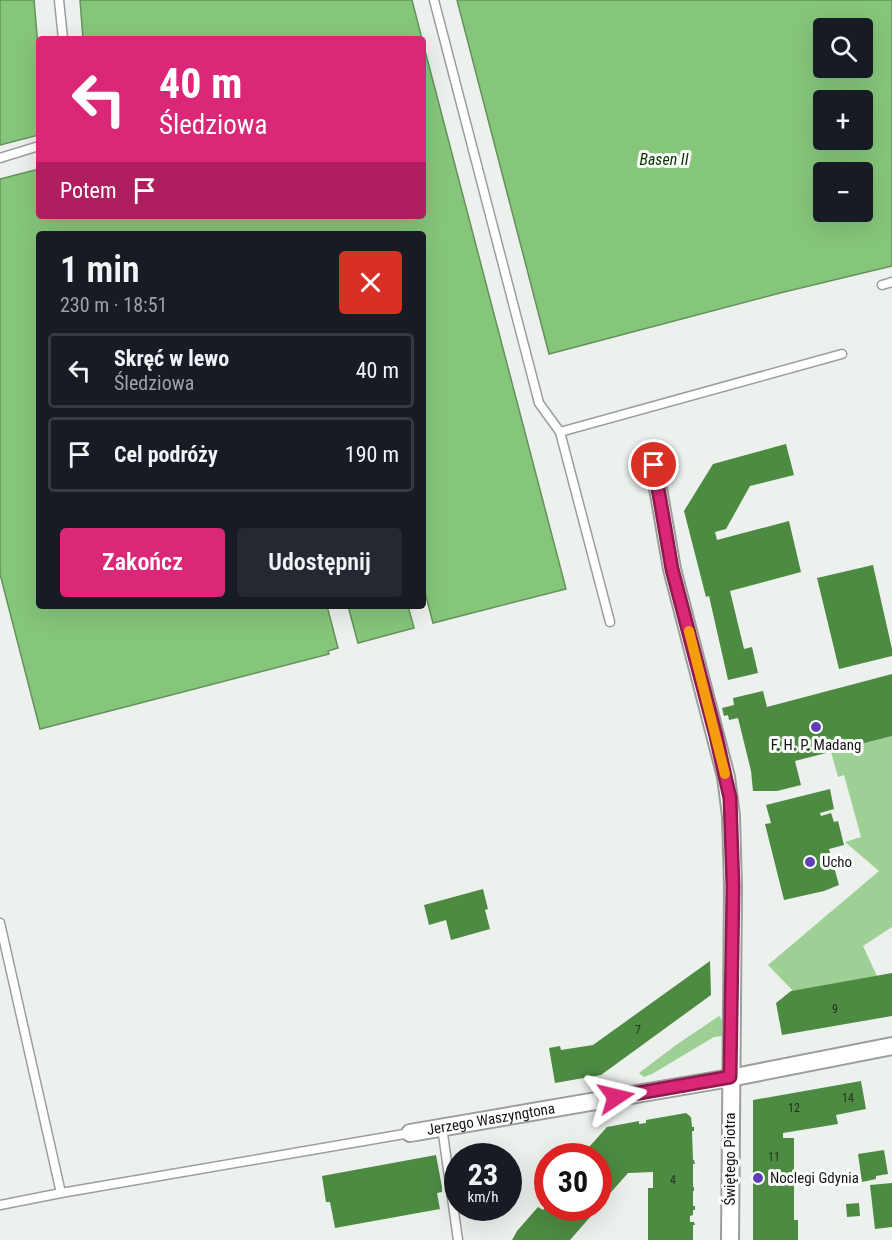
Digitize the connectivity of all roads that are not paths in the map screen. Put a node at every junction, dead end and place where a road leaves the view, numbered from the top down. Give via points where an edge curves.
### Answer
1 (59, 0) edge
2 (434, 0) edge
3 (63, 36) edge
4 (36, 147) edge
5 (0, 158) edge
6 (892, 282) edge
7 (882, 285) dead end
8 (842, 354) dead end
9 (561, 432) junction
10 (654, 465) dead end
11 (610, 622) dead end
12 (0, 923) edge
13 (892, 1046) edge
14 (730, 1077) junction
15 (442, 1127) junction
16 (410, 1133) joint
17 (61, 1193) junction
18 (0, 1205) edge
19 (458, 1240) edge
20 (730, 1240) edge

1 - 3 lane
2 - 9 lane via 539,403
4 - 5 lane
6 - 7 lane
8 - 9 lane
9 - 11 lane
10 - 14 street, Świętego Piotra via 672,569 730,798 733,887
12 - 17 lane
13 - 14 street, Jerzego Waszyngtona
14 - 15 street, Jerzego Waszyngtona
14 - 20 street, Świętego Piotra
15 - 16 street, Jerzego Waszyngtona
15 - 19 lane
16 - 17 lane
17 - 18 lane

